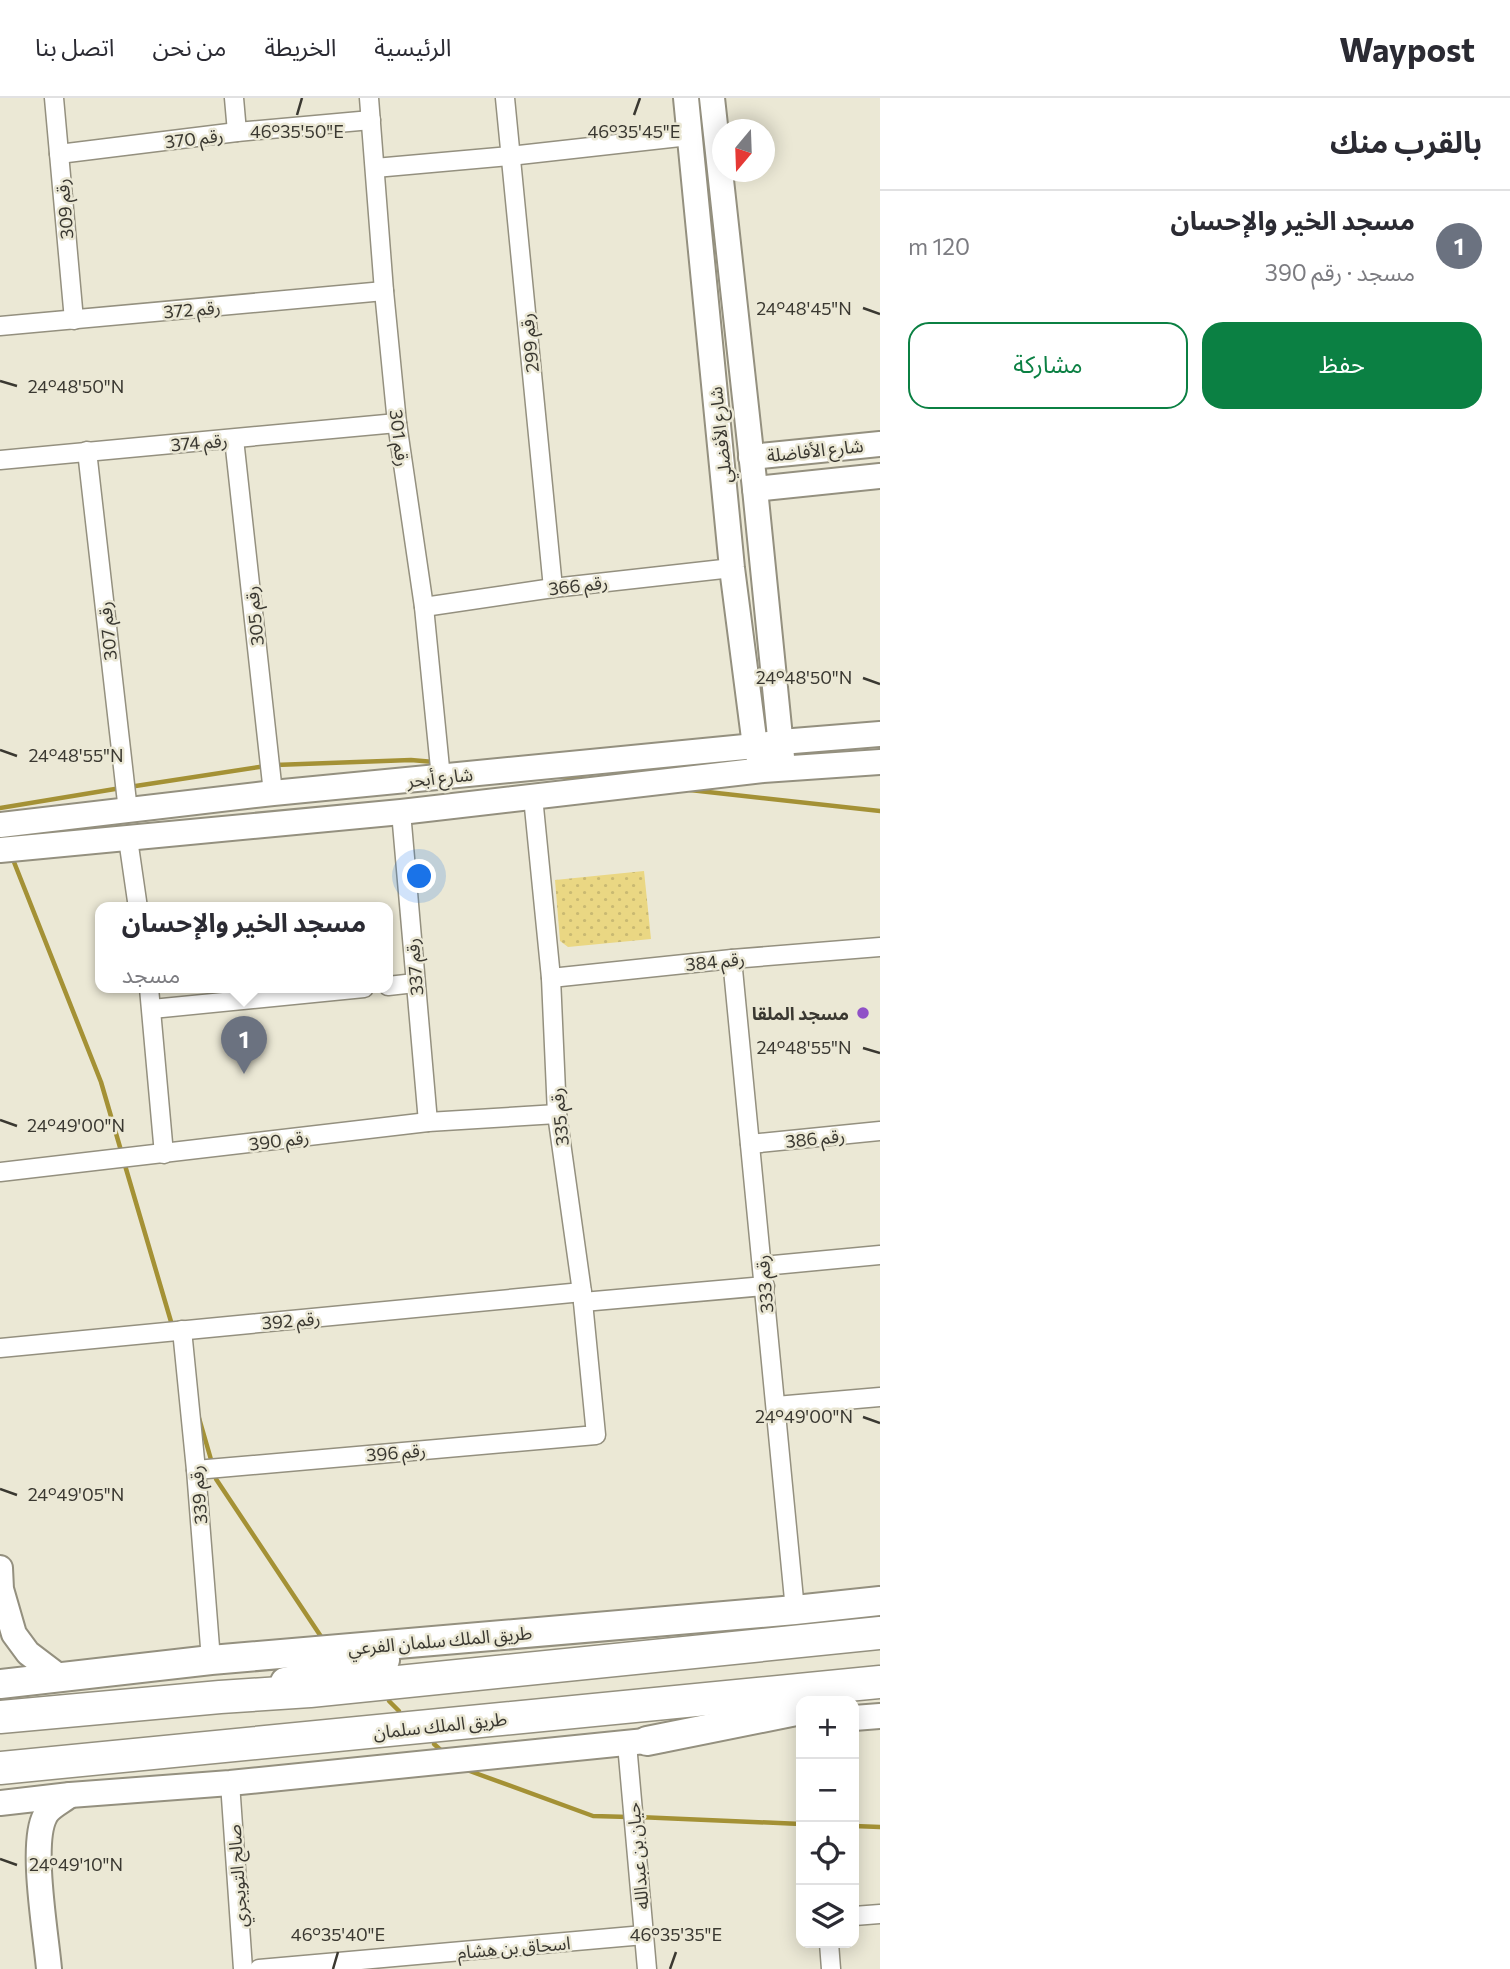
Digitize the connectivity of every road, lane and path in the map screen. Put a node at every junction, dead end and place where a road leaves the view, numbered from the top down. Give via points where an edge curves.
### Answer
1 (54, 98) edge
2 (234, 98) edge
3 (369, 98) edge
4 (505, 98) edge
5 (686, 98) edge
6 (712, 98) edge
7 (371, 120) junction
8 (237, 132) junction
9 (689, 136) junction
10 (59, 154) junction
11 (510, 156) junction
12 (375, 168) junction
13 (384, 291) junction
14 (74, 320) junction
15 (0, 326) edge
16 (397, 423) junction
17 (234, 439) junction
18 (880, 444) edge
19 (87, 452) junction
20 (751, 457) junction
21 (0, 460) edge
22 (880, 476) edge
23 (755, 489) junction
24 (732, 568) junction
25 (552, 588) junction
26 (424, 607) junction
27 (880, 734) edge
28 (781, 742) junction
29 (755, 746) junction
30 (880, 762) edge
31 (772, 769) junction
32 (441, 778) junction
33 (273, 793) junction
34 (533, 797) junction
35 (128, 811) junction
36 (401, 812) junction
37 (0, 825) edge
38 (128, 839) junction
39 (0, 850) edge
40 (137, 902) edge
41 (880, 947) edge
42 (732, 959) junction
43 (551, 978) junction
44 (415, 983) junction
45 (393, 985) edge
46 (150, 993) edge
47 (314, 993) edge
48 (152, 1009) junction
49 (558, 1114) junction
50 (428, 1122) junction
51 (880, 1131) edge
52 (750, 1144) junction
53 (164, 1154) junction
54 (0, 1171) edge
55 (880, 1255) edge
56 (763, 1266) junction
57 (765, 1286) junction
58 (583, 1297) junction
59 (182, 1330) junction
60 (0, 1348) edge
61 (880, 1397) edge
62 (776, 1406) junction
63 (596, 1435) joint
64 (196, 1470) junction
65 (0, 1568) edge
66 (1, 1589) edge
67 (0, 1600) edge
68 (880, 1601) edge
69 (795, 1610) junction
70 (880, 1633) edge
71 (494, 1636) junction
72 (211, 1660) junction
73 (61, 1678) junction
74 (880, 1682) edge
75 (0, 1685) edge
76 (880, 1694) edge
77 (220, 1697) junction
78 (859, 1698) edge
79 (796, 1711) edge
80 (880, 1716) edge
81 (0, 1717) edge
82 (859, 1718) edge
83 (796, 1724) edge
84 (637, 1742) junction
85 (0, 1768) edge
86 (230, 1783) junction
87 (70, 1795) junction
88 (0, 1803) edge
89 (880, 1914) edge
90 (859, 1916) edge
91 (644, 1935) junction
92 (829, 1948) edge
93 (49, 1969) edge
94 (243, 1969) edge
95 (259, 1969) edge
96 (647, 1969) edge
97 (831, 1969) edge

1 - 10 street, رقم 309
2 - 8 street
3 - 7 street, رقم 301
4 - 11 street, رقم 299
5 - 9 street, شارع الأفضلي
6 - 20 street, شارع الأفضلي
7 - 8 street, رقم 370
7 - 12 street, رقم 301
8 - 10 street, رقم 370
9 - 11 street
9 - 24 street, شارع الأفضلي
10 - 14 street, رقم 309
11 - 12 street
11 - 25 street, رقم 299
12 - 13 street, رقم 301
13 - 14 street, رقم 372
13 - 16 street, رقم 301
14 - 15 street, رقم 372
16 - 17 street, رقم 374
16 - 26 street, رقم 301
17 - 19 street, رقم 374
17 - 33 street, رقم 305
18 - 20 street, شارع الأفاضلة
19 - 21 street, رقم 374
19 - 35 street, رقم 307
20 - 23 street, شارع الأفضلي
22 - 23 street, شارع الأفاضلة
23 - 28 street, شارع الأفضلي
24 - 25 street, رقم 366
24 - 29 street, شارع الأفضلي
25 - 26 street, رقم 366
26 - 32 street, رقم 301
27 - 28 street, شارع أبحر
28 - 29 street, شارع أبحر
28 - 31 street, شارع الأفضلي
29 - 31 street, شارع الأفضلي
29 - 32 street, شارع أبحر
30 - 31 street, شارع أبحر
31 - 34 street, شارع أبحر
32 - 33 street, شارع أبحر
33 - 35 street, شارع أبحر
34 - 36 street, شارع أبحر
34 - 43 street, رقم 335
35 - 37 street, شارع أبحر
36 - 38 street, شارع أبحر
36 - 44 street, رقم 337
38 - 39 street, شارع أبحر
38 - 40 street
41 - 42 street, رقم 384
42 - 43 street, رقم 384
42 - 52 street, رقم 333
43 - 49 street, رقم 335
44 - 45 street
44 - 50 street, رقم 337
46 - 48 street
47 - 48 street
48 - 53 street
49 - 50 street, رقم 390
49 - 58 street, رقم 335
50 - 53 street, رقم 390
51 - 52 street, رقم 386
52 - 56 street, رقم 333
53 - 54 street, رقم 390
55 - 56 street
56 - 57 street, رقم 333
57 - 58 street, رقم 392
57 - 62 street, رقم 333
58 - 59 street, رقم 392
58 - 63 street, رقم 335
59 - 60 street, رقم 392
59 - 64 street, رقم 339
61 - 62 street
62 - 69 street, رقم 333
63 - 64 street, رقم 396
64 - 72 street, رقم 339
65 - 66 street
66 - 67 street
66 - 73 street via 14,1634 28,1653
68 - 69 main road, طريق الملك سلمان الفرعي
69 - 71 main road, طريق الملك سلمان الفرعي
70 - 77 highway
71 - 72 main road, طريق الملك سلمان الفرعي
71 - 77 main road
72 - 73 main road, طريق الملك سلمان الفرعي
73 - 75 main road, طريق الملك سلمان الفرعي
74 - 85 highway, طريق الملك سلمان
76 - 78 main road
77 - 81 highway
79 - 84 main road
80 - 82 street
83 - 84 street
84 - 86 street
84 - 91 street, حيان بن عبدالله
86 - 87 street
86 - 94 street, صالح التويجري
87 - 88 street
87 - 93 street via 46,1813 41,1828 38,1853
89 - 90 street
91 - 95 street, اسحاق بن هشام
91 - 96 street, حيان بن عبدالله
92 - 97 street

